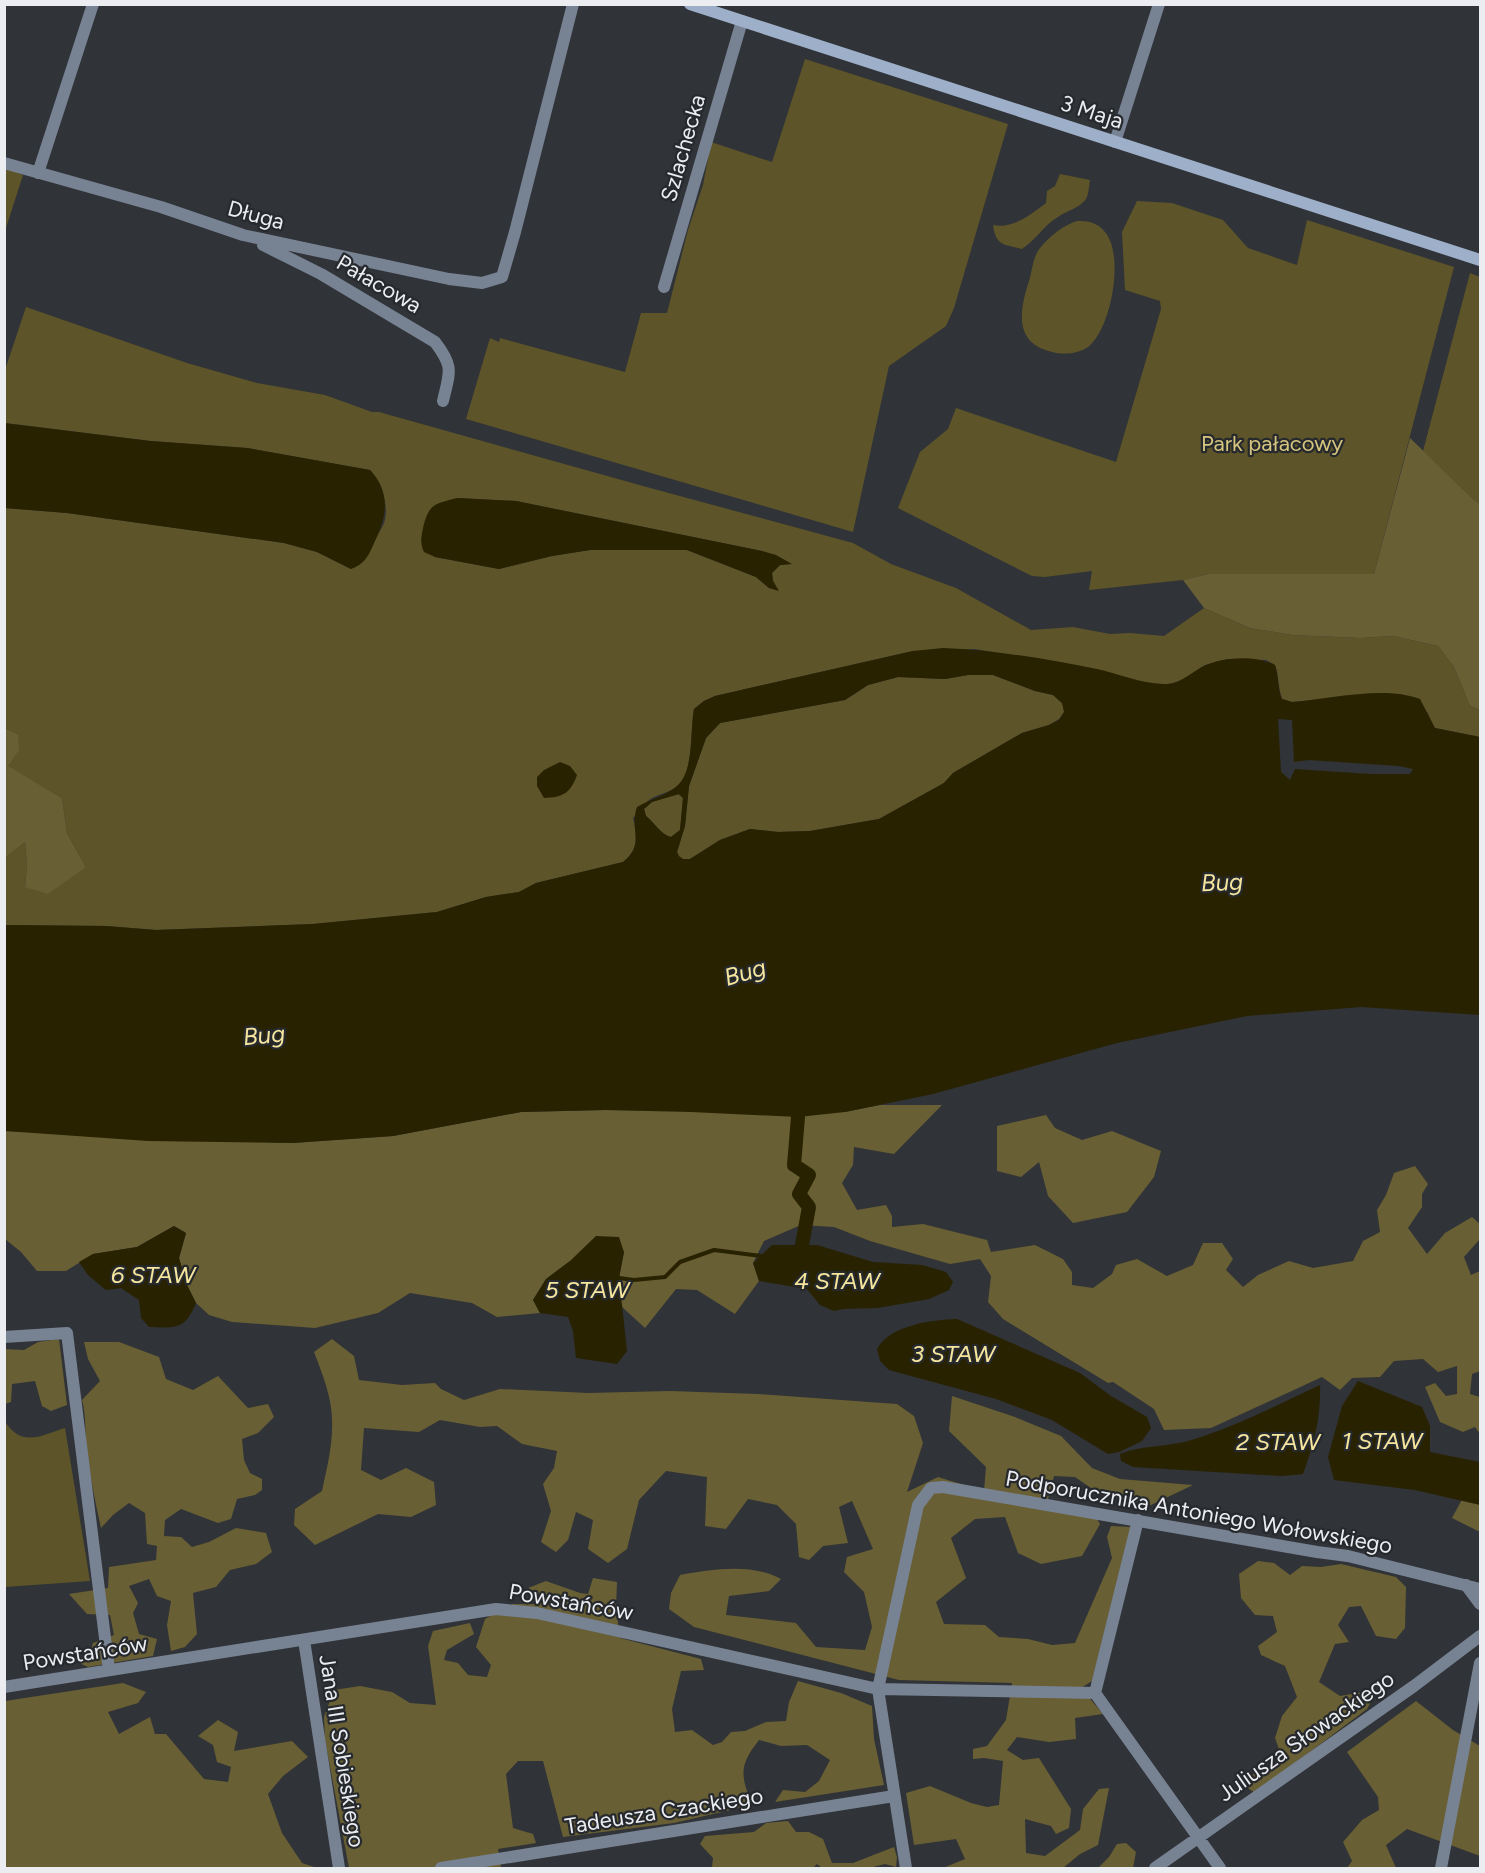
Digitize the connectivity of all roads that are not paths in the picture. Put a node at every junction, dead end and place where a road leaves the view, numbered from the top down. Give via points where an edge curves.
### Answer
1 (93, 4) edge
2 (573, 4) edge
3 (690, 4) edge
4 (1159, 4) edge
5 (742, 21) junction
6 (1115, 142) junction
7 (4, 163) edge
8 (38, 173) junction
9 (243, 235) junction
10 (1480, 260) edge
11 (664, 287) dead end
12 (443, 401) dead end
13 (4, 1337) edge
14 (1138, 1520) junction
15 (1466, 1585) junction
16 (1480, 1589) edge
17 (1480, 1604) edge
18 (1480, 1636) edge
19 (304, 1640) junction
20 (1480, 1663) edge
21 (109, 1670) junction
22 (4, 1687) edge
23 (878, 1689) junction
24 (1095, 1693) junction
25 (894, 1796) junction
26 (1197, 1839) junction
27 (339, 1869) edge
28 (441, 1869) edge
29 (906, 1869) edge
30 (1155, 1869) edge
31 (1220, 1869) edge
32 (1441, 1869) edge

1 - 8 street
2 - 9 street, Długa via 502,277 482,283 448,279
3 - 5 street, 3 Maja
4 - 6 street
5 - 6 street, 3 Maja
5 - 11 street, Szlachecka
6 - 10 street, 3 Maja
7 - 8 street, Długa
8 - 9 street, Długa via 161,207
9 - 12 street, Pałacowa via 321,274 435,342 447,357 450,370
13 - 21 street via 67,1333
14 - 15 street, Podporucznika Antoniego Wołowskiego via 1348,1556
14 - 23 street, Podporucznika Antoniego Wołowskiego via 931,1488 918,1505
14 - 24 street
15 - 16 street, Podporucznika Antoniego Wołowskiego
15 - 17 street
18 - 26 street, Juliusza Słowackiego
19 - 21 street, Powstańców
19 - 23 street, Powstańców via 496,1609 537,1613
19 - 27 street, Jana III Sobieskiego
20 - 32 street
21 - 22 street, Powstańców
23 - 24 street, Powstańców
23 - 25 street
24 - 26 street
25 - 28 street, Tadeusza Czackiego
25 - 29 street
26 - 30 street, Juliusza Słowackiego
26 - 31 street

